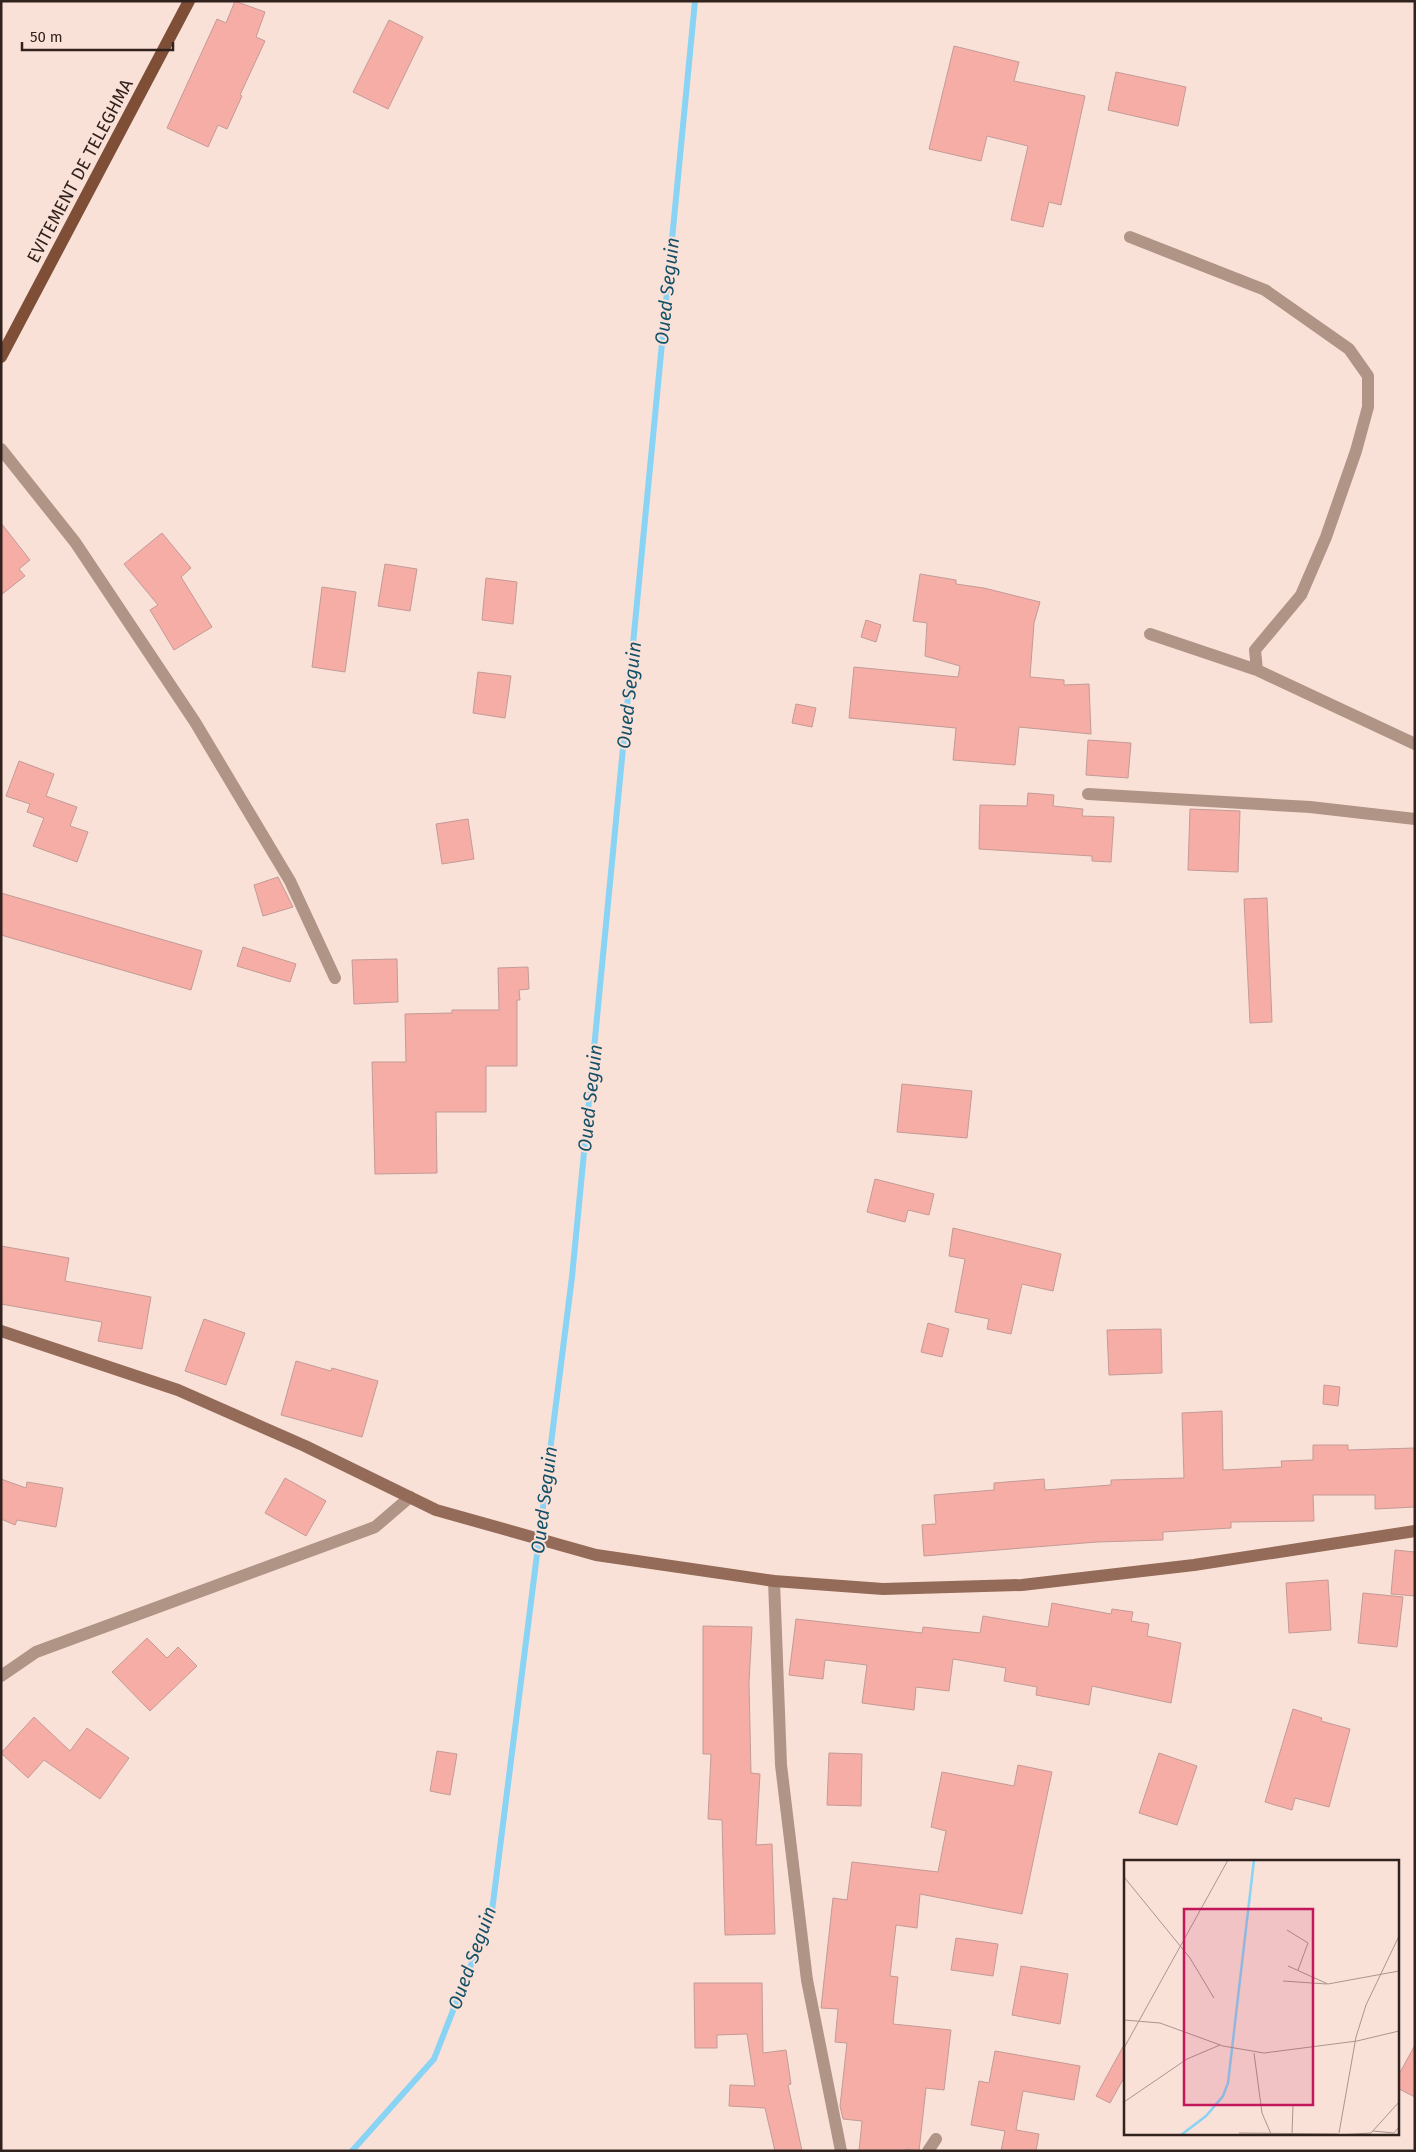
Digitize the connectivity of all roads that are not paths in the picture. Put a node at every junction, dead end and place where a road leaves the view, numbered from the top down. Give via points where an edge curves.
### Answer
1 (189, 1) edge
2 (1130, 237) dead end
3 (1, 356) edge
4 (1, 449) edge
5 (1150, 634) dead end
6 (1257, 670) junction
7 (1415, 744) edge
8 (1088, 794) dead end
9 (1415, 819) edge
10 (335, 978) dead end
11 (1, 1331) edge
12 (410, 1497) junction
13 (1415, 1531) edge
14 (774, 1581) junction
15 (1, 1676) edge
16 (936, 2139) dead end
17 (842, 2151) edge
18 (928, 2151) edge

1 - 3 main road, EVITEMENT DE TELEGHMA
2 - 6 street via 1265,290 1349,350 1368,376 1368,407 1326,537 1301,594 1255,650
4 - 10 street via 75,542 195,722 290,880
5 - 6 street
6 - 7 street
8 - 9 street via 1310,806
11 - 12 main road via 178,1390
12 - 14 main road via 436,1510 596,1555
12 - 15 street via 375,1527 36,1652
13 - 14 main road via 1194,1565 1022,1585 883,1589
14 - 17 street via 782,1775 807,1980
16 - 18 street

